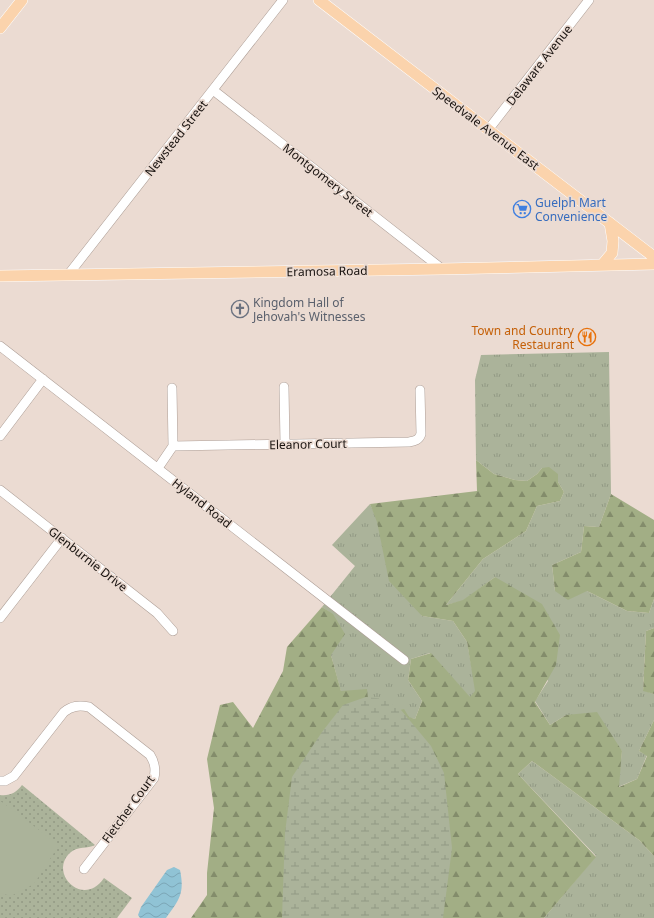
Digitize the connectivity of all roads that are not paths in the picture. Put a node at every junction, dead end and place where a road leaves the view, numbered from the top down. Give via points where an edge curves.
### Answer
1 (22, 0) edge
2 (283, 0) edge
3 (319, 0) edge
4 (589, 0) edge
5 (0, 28) edge
6 (213, 90) junction
7 (488, 130) junction
8 (610, 223) junction
9 (654, 257) edge
10 (654, 264) edge
11 (602, 265) junction
12 (442, 269) junction
13 (68, 275) junction
14 (0, 276) edge
15 (0, 346) edge
16 (43, 380) junction
17 (284, 387) dead end
18 (172, 388) dead end
19 (420, 390) dead end
20 (0, 436) edge
21 (286, 444) junction
22 (173, 446) junction
23 (158, 468) junction
24 (0, 490) edge
25 (62, 538) junction
26 (0, 618) edge
27 (172, 631) dead end
28 (404, 660) dead end
29 (0, 780) edge
30 (84, 869) dead end

1 - 5 main road
2 - 6 street, Newstead Street
3 - 7 main road, Speedvale Avenue East
4 - 7 street, Delaware Avenue
6 - 12 street, Montgomery Street
6 - 13 street, Newstead Street
7 - 8 main road, Speedvale Avenue East
8 - 9 main road, Speedvale Avenue East
8 - 11 main road via 612,253
10 - 11 main road, Eramosa Road
11 - 12 main road, Eramosa Road
12 - 13 main road, Eramosa Road
13 - 14 main road, Eramosa Road
15 - 16 street, Hyland Road
16 - 20 street
16 - 23 street, Hyland Road
17 - 21 street
18 - 22 street
19 - 21 street, Eleanor Court via 421,434 416,441
21 - 22 street, Eleanor Court
22 - 23 street
23 - 28 street, Hyland Road
24 - 25 street, Glenburnie Drive
25 - 26 street
25 - 27 street, Glenburnie Drive via 157,613
29 - 30 street, Fletcher Court via 5,781 14,776 64,712 81,705 89,707 150,755 156,770 154,778

